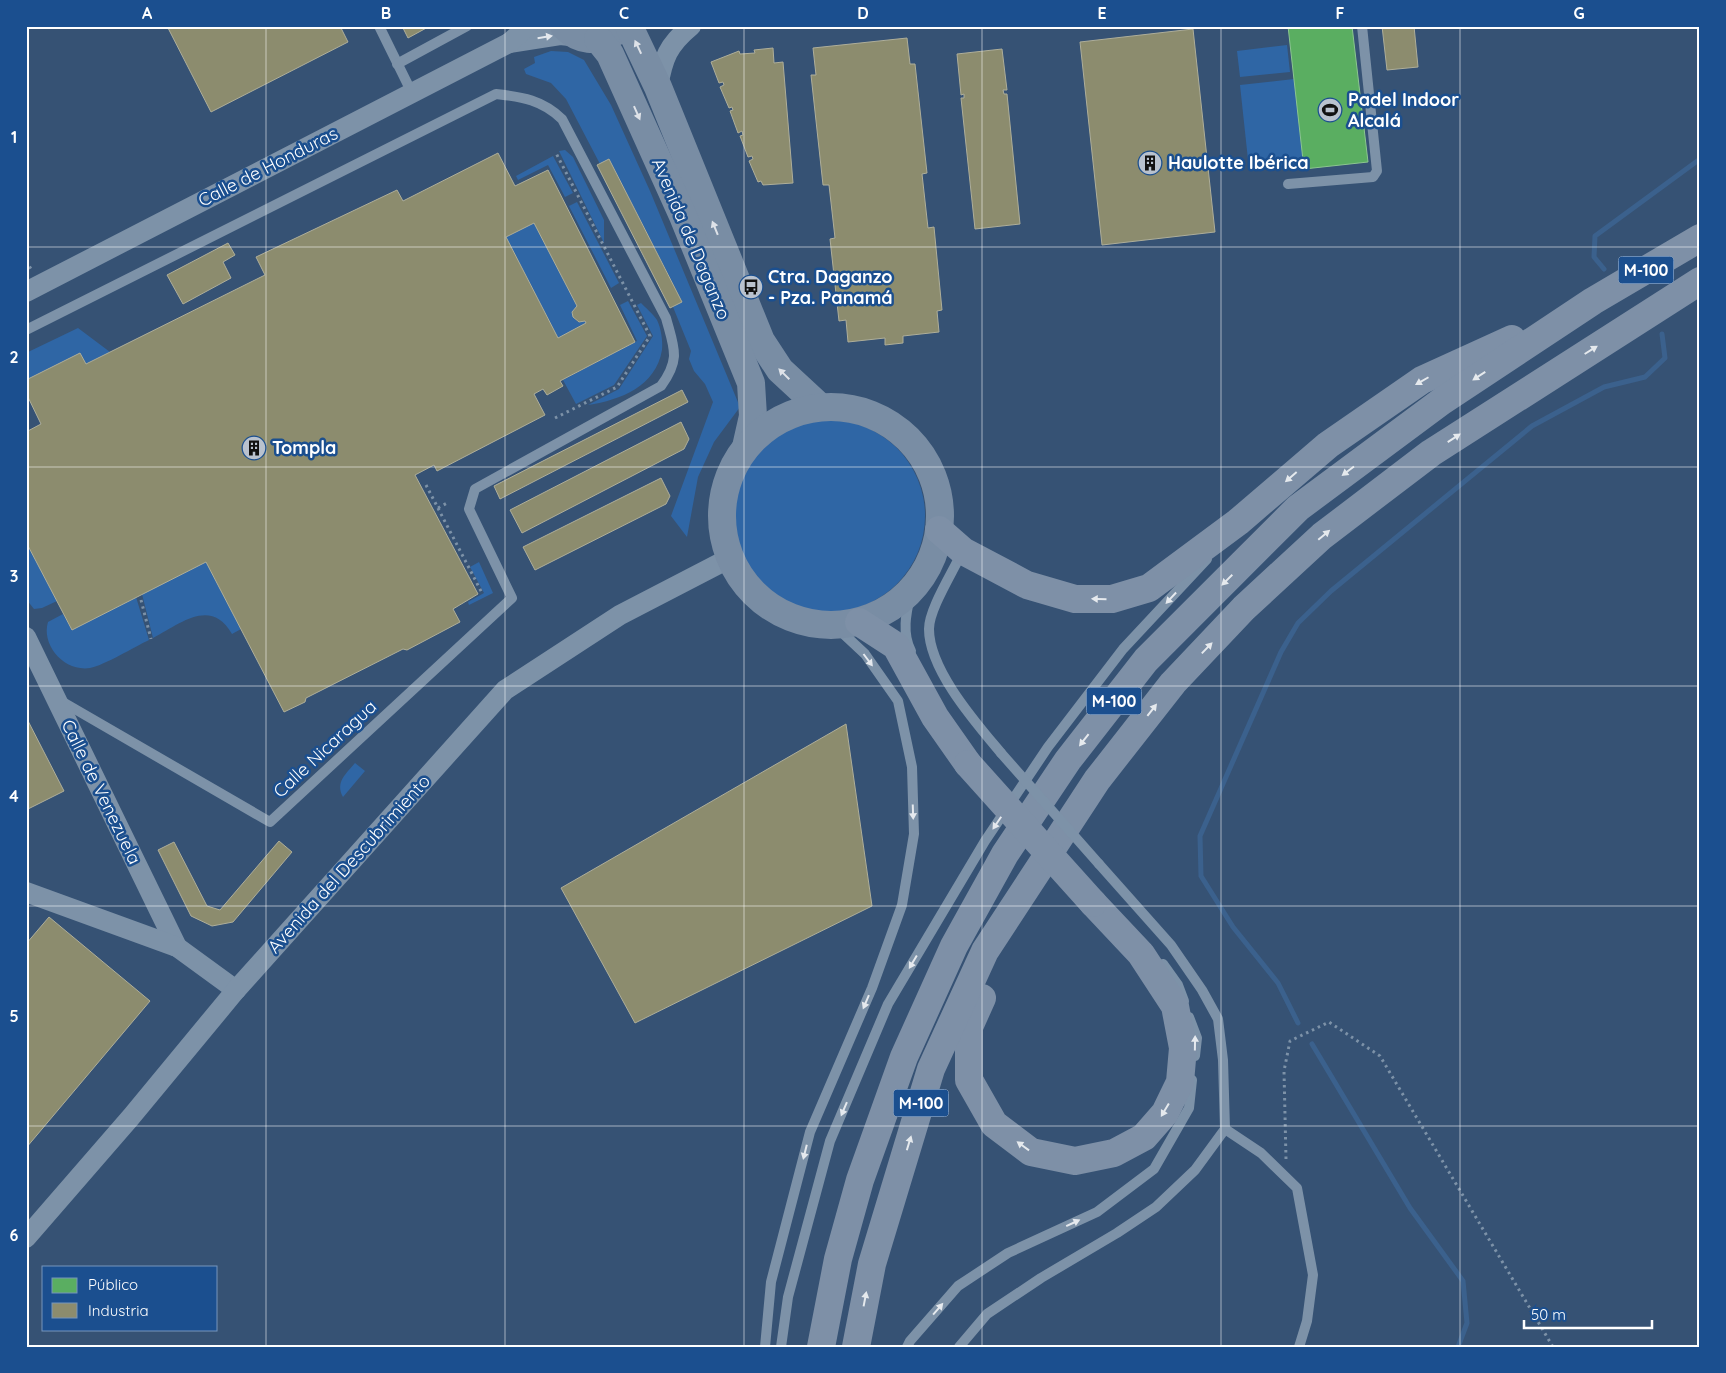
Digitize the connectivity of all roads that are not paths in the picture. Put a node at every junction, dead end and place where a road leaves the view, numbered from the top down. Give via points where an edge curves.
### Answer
1 (379, 26) edge
2 (467, 26) edge
3 (528, 26) edge
4 (630, 26) edge
5 (691, 26) edge
6 (1362, 26) edge
7 (591, 32) edge
8 (509, 43) junction
9 (398, 64) junction
10 (658, 87) junction
11 (412, 93) junction
12 (1288, 184) dead end
13 (1700, 238) edge
14 (1700, 282) edge
15 (26, 292) edge
16 (1593, 301) junction
17 (26, 330) edge
18 (820, 407) junction
19 (746, 446) junction
20 (1238, 522) junction
21 (939, 530) junction
22 (963, 550) junction
23 (730, 558) junction
24 (911, 591) junction
25 (847, 623) junction
26 (26, 637) edge
27 (56, 698) junction
28 (972, 761) junction
29 (1036, 823) dead end
30 (1049, 837) dead end
31 (1062, 852) dead end
32 (1034, 879) junction
33 (26, 892) edge
34 (177, 947) junction
35 (1158, 957) dead end
36 (236, 990) junction
37 (1225, 1129) junction
38 (26, 1238) edge
39 (765, 1347) edge
40 (781, 1347) edge
41 (822, 1347) edge
42 (856, 1347) edge
43 (907, 1347) edge
44 (959, 1347) edge
45 (1300, 1347) edge

1 - 9 lane
2 - 9 lane
3 - 8 street, Calle de Honduras
10 -> 4 main road, Avenida de Daganzo
5 - 10 street via 675,39 666,54
6 - 12 lane via 1377,172 1373,177
8 -> 7 street, Calle de Honduras
7 -> 19 main road, Avenida de Daganzo via 610,54 683,216 751,383 753,416
8 - 11 street, Calle de Honduras
9 - 11 lane
18 -> 10 main road, Avenida de Daganzo via 780,370 761,342
11 - 15 street, Calle de Honduras
13 - 16 highway, M-100
32 -> 14 highway, M-100 via 1097,780 1173,683 1244,608 1322,536 1430,453
16 -> 20 highway via 1422,380 1328,445
16 -> 41 highway, M-100 via 1442,401 1298,508 1146,660 1068,760 1005,854 954,946 904,1056 860,1180 838,1259
17 - 27 lane, Calle Nicaragua via 496,94 520,96 549,106 562,119 666,318 676,354 670,374 661,386 475,489 469,509 512,598 270,822
18 - 19 main road via 792,414 767,427
18 - 21 main road via 852,409 883,421 909,440 928,467 938,497
19 - 23 main road via 731,472 722,500 722,529
20 -> 22 highway via 1149,588 1112,600 1075,599 1027,586
20 -> 40 lane via 1123,649 1048,747 985,841 888,1004 830,1141 788,1297
21 - 22 highway
21 - 24 main road via 934,552
22 - 37 lane, bridge via 935,608 929,628 933,650 966,710 1171,945 1202,990 1218,1019 1224,1069
23 - 25 main road via 747,586 772,608 802,621
23 - 36 street, Avenida del Descubrimiento via 620,614 505,690
24 - 25 main road via 878,615
24 - 28 lane via 905,621 908,645
25 - 28 highway via 896,646 935,717
25 -> 39 lane via 898,701 912,767 914,834 902,905 872,988 810,1132 772,1282
26 - 27 street, Calle de Venezuela
27 - 34 street, Calle de Venezuela
28 - 29 lane
28 -> 32 highway, bridge via 1093,903 1141,954 1175,1006 1183,1048 1180,1082 1165,1113 1144,1137 1114,1153 1075,1161 1031,1152 994,1124 970,1080 969,1027
30 - 31 lane
42 -> 32 highway, M-100 via 872,1264 931,1070 985,951
33 - 34 street
34 - 36 street
43 -> 35 lane via 958,1286 1008,1253 1097,1212 1154,1169 1189,1108 1197,1038 1178,985
36 - 38 street, Avenida del Descubrimiento
37 - 44 lane via 1195,1170 1156,1207 987,1314
37 - 45 lane via 1261,1154 1296,1188 1313,1275

